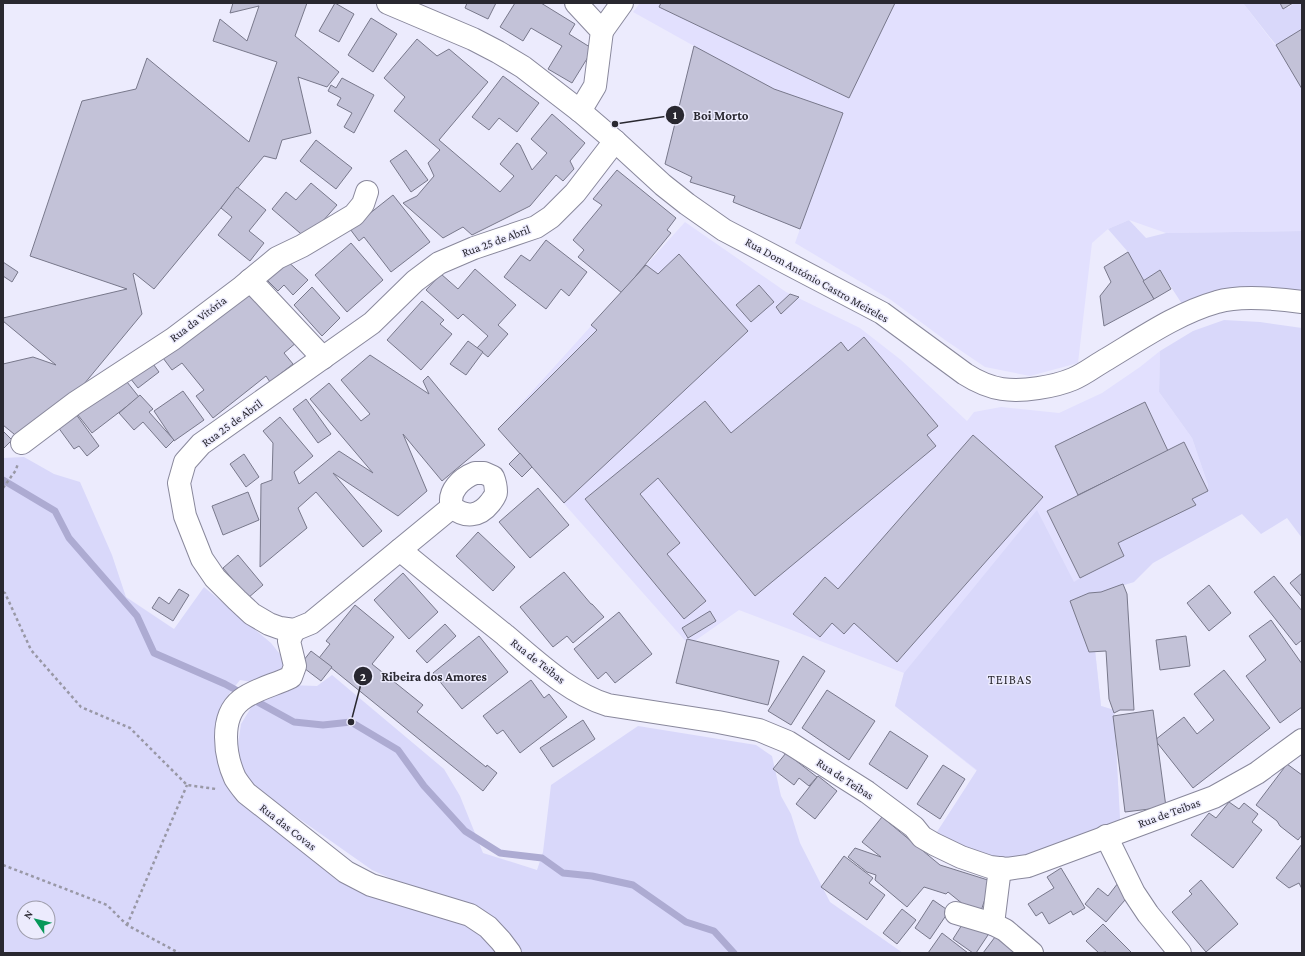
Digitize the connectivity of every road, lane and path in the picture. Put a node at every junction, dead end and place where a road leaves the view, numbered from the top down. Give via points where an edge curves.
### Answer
1 (388, 3) edge
2 (576, 3) edge
3 (622, 3) edge
4 (602, 31) junction
5 (580, 111) junction
6 (615, 141) junction
7 (367, 192) dead end
8 (250, 280) junction
9 (1302, 302) edge
10 (323, 358) junction
11 (22, 443) dead end
12 (16, 470) dead end
13 (3, 488) edge
14 (452, 507) dead end
15 (400, 550) junction
16 (3, 592) edge
17 (294, 630) junction
18 (1302, 740) edge
19 (187, 785) junction
20 (246, 793) junction
21 (1106, 836) junction
22 (3, 864) edge
23 (1000, 868) junction
24 (956, 913) dead end
25 (993, 924) junction
26 (127, 926) junction
27 (179, 953) edge
28 (510, 953) edge
29 (1032, 953) edge
30 (1180, 953) edge

1 - 5 street, Rua Dom António Castro Meireles via 498,52 523,67
2 - 4 street
3 - 4 street
4 - 5 street via 595,86
5 - 6 street, Rua Dom António Castro Meireles
6 - 9 street, Rua Dom António Castro Meireles via 663,186 724,230 882,313 974,380 1001,389 1046,387 1073,379 1155,330 1218,301 1270,299
6 - 10 street, Rua 25 de Abril via 575,193 551,217 536,226 439,262 415,281 372,323
7 - 8 street, Rua da Vitória via 363,204 354,215 277,258
8 - 10 street
8 - 11 street, Rua da Vitória via 173,339 75,403
10 - 17 street, Rua 25 de Abril via 201,444 185,462 179,483 185,516 202,559 216,578 252,614 269,624
12 - 13 path
14 - 15 street
15 - 17 street via 311,623
15 - 23 street, Rua de Teibas via 531,657 595,701 718,722 771,734 867,792 922,837 962,857
16 - 19 path via 31,650 81,707 130,728
17 - 20 street, Rua das Covas via 289,641 295,666 291,677 250,695 237,704 228,719 226,748 236,778
18 - 21 street, Rua de Teibas via 1257,773 1214,796
19 - 20 path
19 - 26 path
20 - 28 street, Rua das Covas via 346,872 371,885 470,915 488,927
21 - 23 street, Rua de Teibas via 1028,866
21 - 30 street via 1134,893
22 - 26 path via 107,905
23 - 25 street
24 - 25 street
25 - 29 street via 1005,930
26 - 27 path

